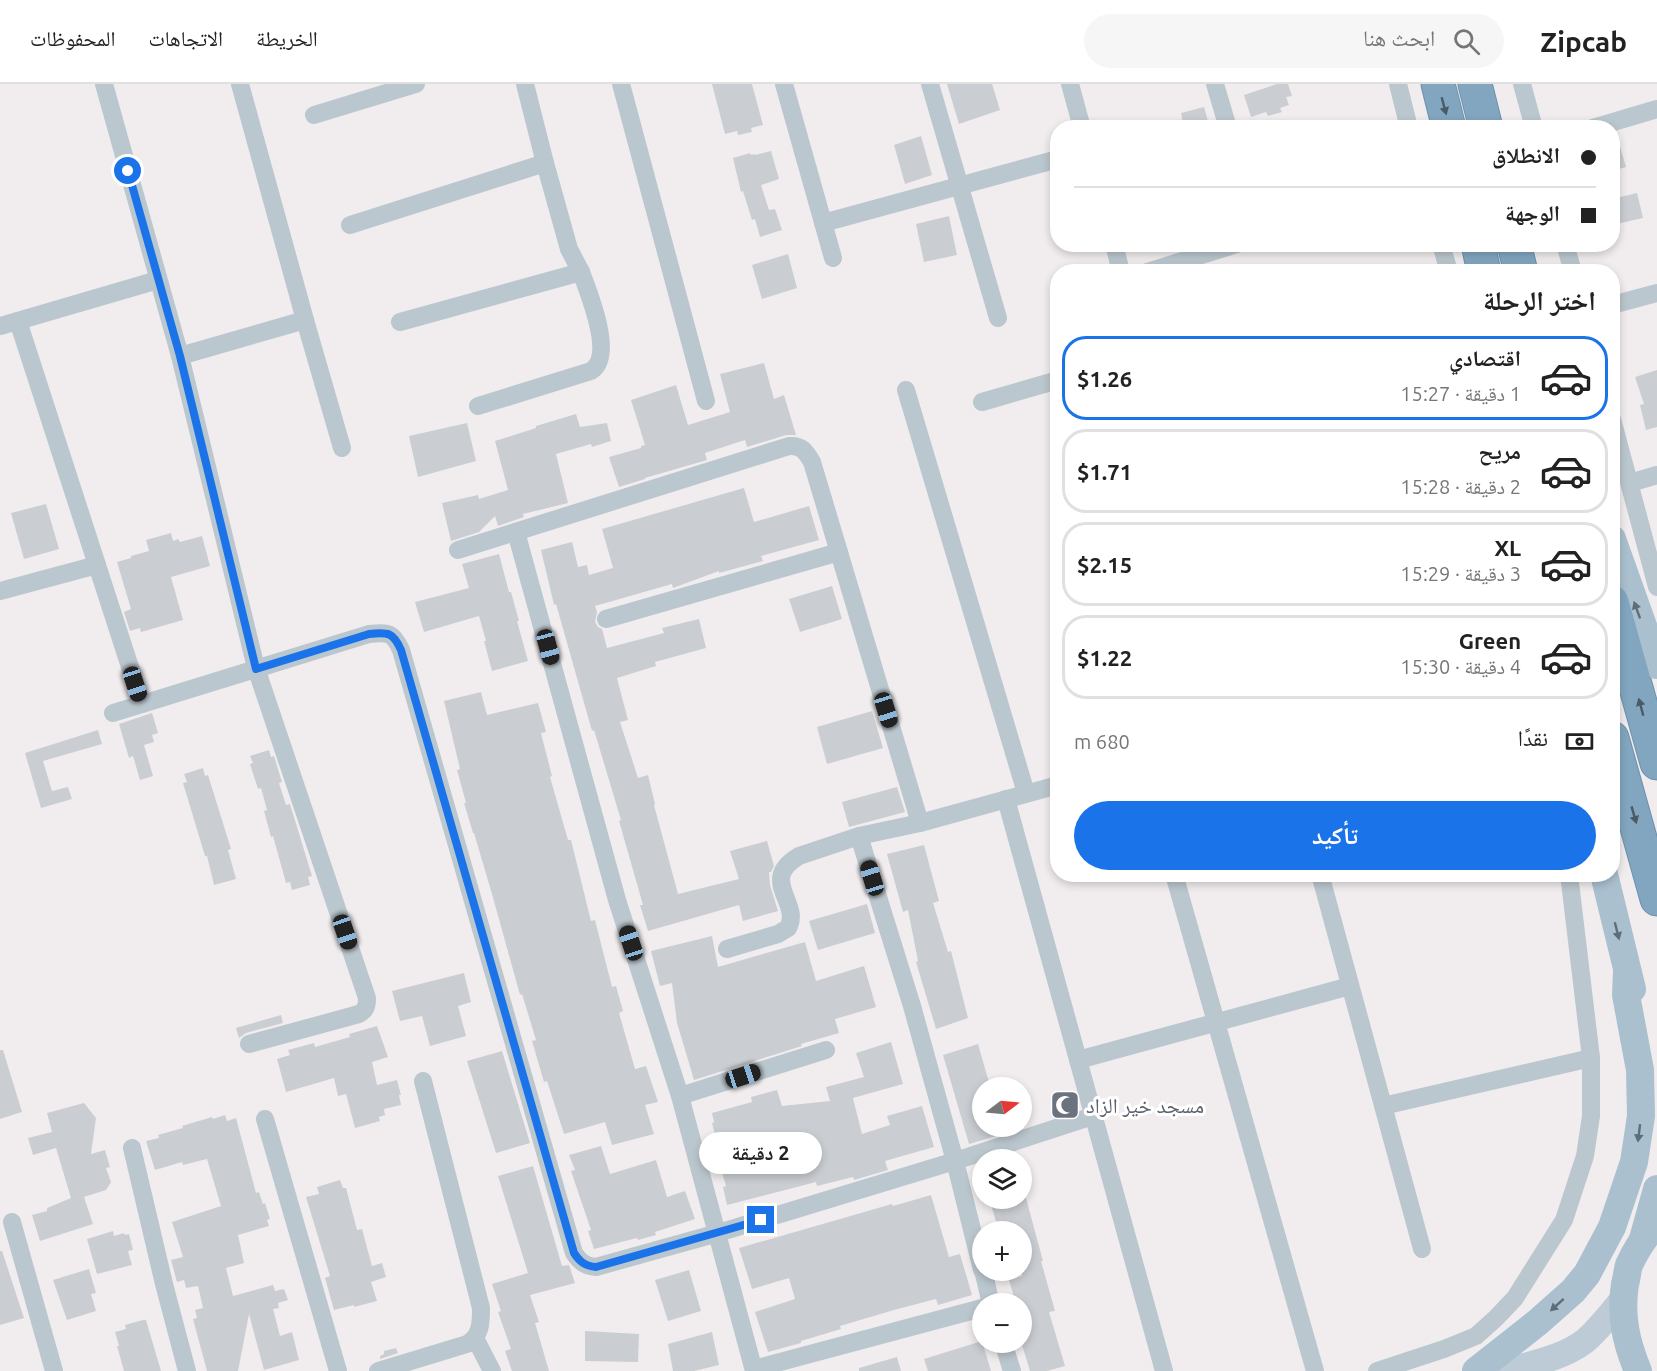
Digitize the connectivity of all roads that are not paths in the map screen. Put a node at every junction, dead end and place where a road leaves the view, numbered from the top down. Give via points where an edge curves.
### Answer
1 (104, 84) edge
2 (240, 84) edge
3 (416, 84) edge
4 (525, 84) edge
5 (621, 84) edge
6 (784, 84) edge
7 (930, 84) edge
8 (1070, 84) edge
9 (1215, 84) edge
10 (1398, 84) edge
11 (1438, 84) edge
12 (1475, 84) edge
13 (1522, 84) edge
14 (1657, 110) edge
15 (314, 115) dead end
16 (1080, 120) edge
17 (1226, 120) edge
18 (1407, 120) edge
19 (1447, 120) edge
20 (1484, 120) edge
21 (1532, 120) edge
22 (1620, 120) edge
23 (1050, 161) edge
24 (545, 163) junction
25 (958, 186) junction
26 (823, 223) junction
27 (350, 225) dead end
28 (1211, 252) edge
29 (833, 258) dead end
30 (1173, 264) edge
31 (581, 272) junction
32 (158, 280) junction
33 (1657, 293) edge
34 (1620, 303) edge
35 (998, 318) dead end
36 (305, 320) junction
37 (18, 321) junction
38 (400, 322) dead end
39 (0, 326) edge
40 (180, 356) junction
41 (1050, 382) edge
42 (906, 390) dead end
43 (706, 401) dead end
44 (982, 402) dead end
45 (478, 406) dead end
46 (1620, 447) edge
47 (342, 448) dead end
48 (1657, 475) edge
49 (1630, 483) junction
50 (516, 532) junction
51 (458, 550) dead end
52 (839, 552) junction
53 (1620, 561) edge
54 (97, 565) junction
55 (1657, 587) edge
56 (0, 591) edge
57 (606, 619) dead end
58 (1620, 631) edge
59 (1657, 665) edge
60 (256, 669) junction
61 (142, 704) junction
62 (113, 713) dead end
63 (1657, 763) edge
64 (1620, 766) edge
65 (1050, 787) edge
66 (1026, 794) junction
67 (1006, 799) junction
68 (920, 823) junction
69 (859, 836) junction
70 (1176, 882) edge
71 (1322, 882) edge
72 (1570, 882) edge
73 (1606, 882) edge
74 (1657, 898) edge
75 (727, 949) dead end
76 (1627, 971) junction
77 (1350, 986) junction
78 (1215, 1023) junction
79 (249, 1044) dead end
80 (826, 1050) dead end
81 (1591, 1058) junction
82 (1078, 1060) junction
83 (423, 1081) dead end
84 (680, 1096) junction
85 (1657, 1102) edge
86 (1383, 1106) junction
87 (1093, 1116) junction
88 (265, 1119) dead end
89 (132, 1148) dead end
90 (955, 1161) junction
91 (1657, 1189) edge
92 (12, 1222) dead end
93 (972, 1227) edge
94 (1650, 1231) edge
95 (718, 1233) junction
96 (1422, 1248) dead end
97 (1623, 1299) junction
98 (972, 1311) edge
99 (475, 1338) junction
100 (1006, 1353) edge
101 (754, 1370) edge
102 (54, 1371) edge
103 (187, 1371) edge
104 (338, 1371) edge
105 (378, 1371) edge
106 (492, 1371) edge
107 (1012, 1371) edge
108 (1164, 1371) edge
109 (1315, 1371) edge
110 (1377, 1371) edge
111 (1476, 1371) edge
112 (1507, 1371) edge
113 (1638, 1371) edge

1 - 32 street
2 - 36 street
3 - 15 street
4 - 24 street
5 - 43 street
6 - 26 street
7 - 25 street
8 - 16 street
9 - 17 street
10 - 18 street
11 -> 19 highway
12 - 20 highway
13 - 21 street
14 - 22 street
23 - 25 street
24 - 27 street
24 - 31 street via 569,249
25 - 26 street
25 - 35 street
26 - 29 street
28 - 30 street
31 - 38 street
31 - 45 street via 596,314 601,351 596,369
32 - 37 street
32 - 40 street
33 - 34 street
36 - 40 street
36 - 47 street
37 - 39 street
37 - 54 street
40 - 60 street
41 - 44 street
42 - 66 street
46 - 49 street
48 - 49 street
49 - 55 street
50 - 51 street
50 - 52 street via 796,445 804,449 812,462
50 - 84 street via 617,900
52 - 57 street
52 - 68 street
59 -> 53 main road
54 - 56 street
54 - 61 street
63 -> 58 highway
60 - 61 street
60 - 79 street via 367,1006 365,1011 349,1018
60 - 95 street via 369,634 390,634 396,639 574,1253 585,1264 596,1267
61 - 62 street
64 -> 74 highway
65 - 66 street
66 - 67 street
67 - 68 street
67 - 82 street
68 - 69 street
69 - 75 street via 791,861 780,881 791,917 788,927 778,934
69 - 90 street
70 - 78 street
71 - 77 street
72 - 81 street
73 -> 76 main road
76 - 85 main road
76 -> 111 main road via 1626,996 1640,1070 1641,1116 1634,1162 1612,1227 1587,1274 1573,1291
77 - 78 street
77 - 86 street
78 - 82 street
78 - 109 street
80 - 84 street
81 - 86 street
81 - 110 street via 1592,1116 1582,1167 1564,1221 1515,1298 1476,1336
82 - 87 street
83 - 99 street via 481,1308 480,1330
84 - 95 street
86 - 96 street
87 - 90 street
87 - 108 street
88 - 104 street
89 - 103 street
90 - 93 street
90 - 95 street
91 - 94 main road
92 - 102 street
94 - 97 main road via 1628,1267
95 - 101 street
97 - 112 main road via 1591,1336 1572,1350
97 - 113 main road via 1629,1348
98 - 101 street
99 - 105 street via 467,1344
99 - 106 street
100 - 107 street

